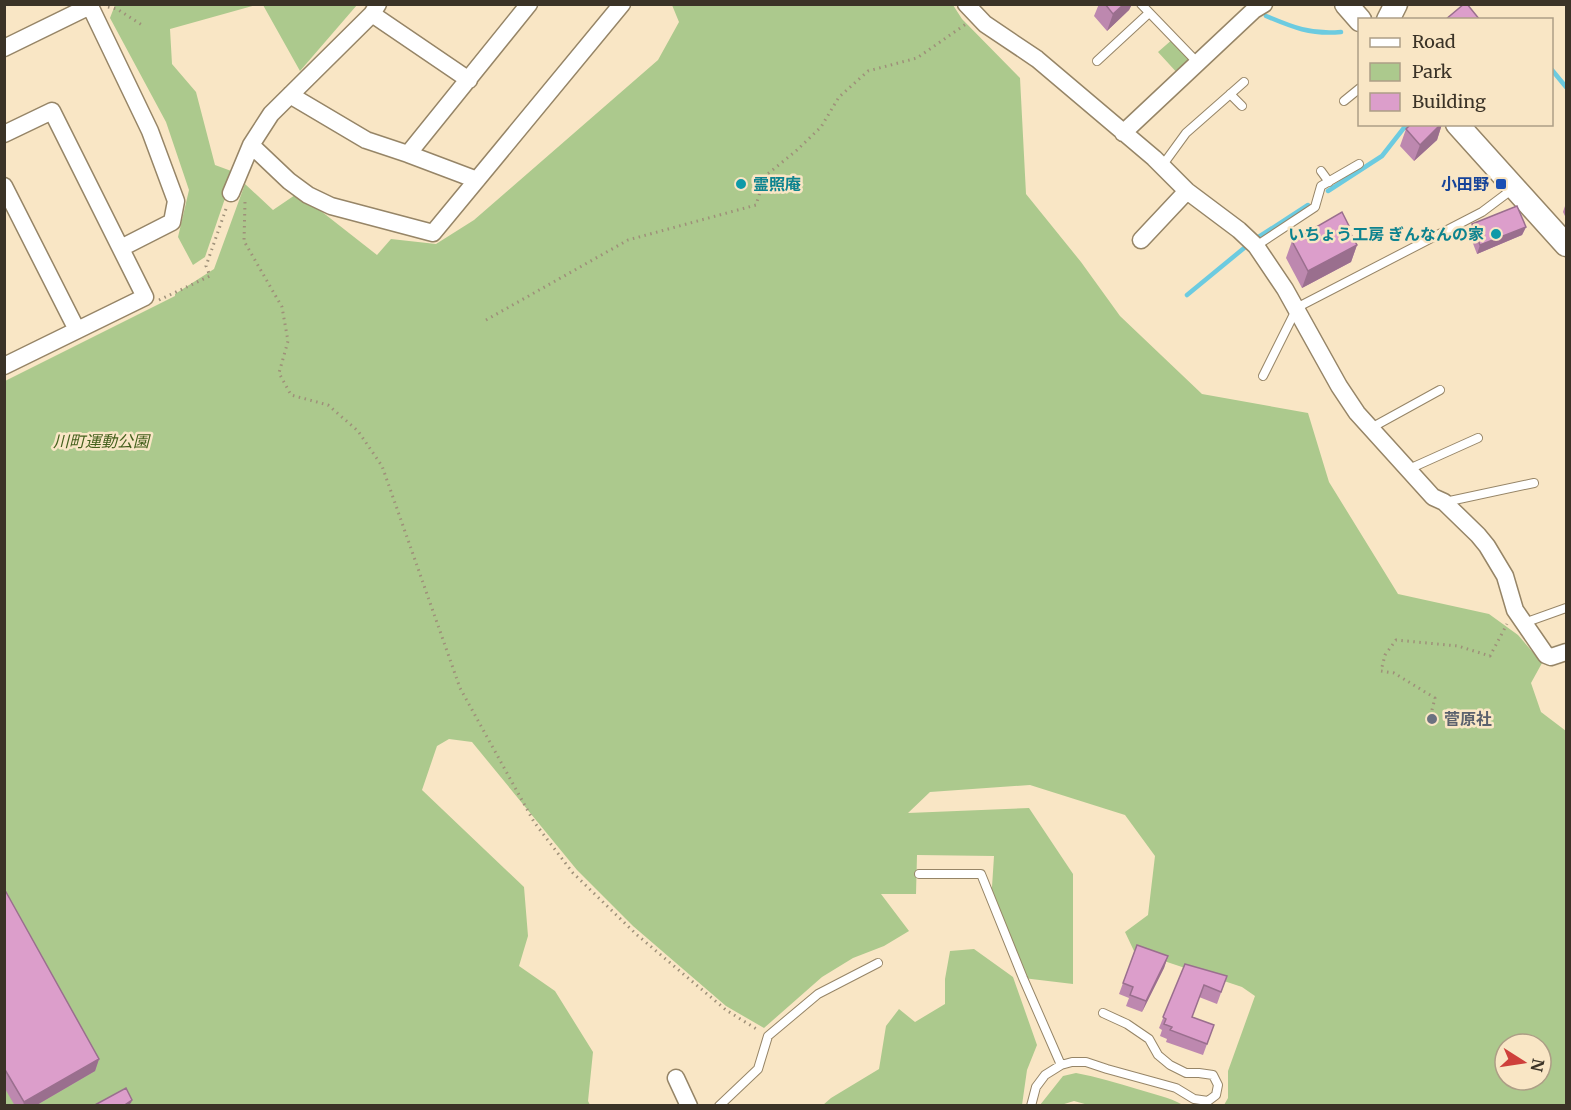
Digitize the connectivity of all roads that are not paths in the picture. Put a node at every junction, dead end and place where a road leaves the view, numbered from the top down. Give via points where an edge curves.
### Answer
1 (622, 4) edge
2 (1141, 4) edge
3 (1264, 4) edge
4 (1346, 4) edge
5 (1396, 4) edge
6 (525, 6) edge
7 (375, 9) edge
8 (972, 10) edge
9 (1149, 13) junction
10 (1358, 18) edge
11 (1389, 18) edge
12 (4, 48) edge
13 (1097, 61) dead end
14 (1197, 62) junction
15 (469, 80) junction
16 (1244, 82) dead end
17 (1358, 89) edge
18 (1230, 94) junction
19 (290, 95) junction
20 (1344, 101) dead end
21 (1242, 106) dead end
22 (1459, 126) edge
23 (1123, 133) junction
24 (4, 134) edge
25 (251, 145) junction
26 (408, 154) junction
27 (1359, 164) dead end
28 (1162, 166) junction
29 (1321, 171) dead end
30 (477, 180) junction
31 (1329, 182) junction
32 (4, 186) edge
33 (1515, 187) junction
34 (233, 188) road end
35 (1187, 191) junction
36 (1141, 240) dead end
37 (1566, 245) edge
38 (1256, 246) junction
39 (121, 248) junction
40 (1296, 310) junction
41 (77, 330) junction
42 (7, 360) edge
43 (1263, 376) dead end
44 (1440, 390) dead end
45 (1371, 428) junction
46 (1478, 438) dead end
47 (1409, 469) junction
48 (1534, 483) dead end
49 (1444, 502) junction
50 (1566, 608) edge
51 (1524, 622) junction
52 (1566, 652) edge
53 (919, 874) dead end
54 (878, 963) dead end
55 (1103, 1013) dead end
56 (1061, 1065) junction
57 (676, 1077) dead end
58 (689, 1106) edge
59 (719, 1106) edge
60 (1031, 1106) edge

1 - 30 street
2 - 9 lane
3 - 14 street
4 - 10 main road
5 - 11 main road
6 - 15 street
7 - 15 street
7 - 19 street
8 - 23 street via 985,24 1037,59
9 - 13 lane
9 - 14 lane
12 - 39 street via 90,6 150,131 176,201 172,222
14 - 23 street
15 - 26 street
16 - 18 lane
17 - 20 lane
18 - 21 lane
18 - 28 lane via 1186,133
19 - 25 street via 271,114
19 - 26 street via 366,140
22 - 33 main road
23 - 28 street
24 - 39 street via 52,111
25 - 30 street via 308,195 331,206 433,233
25 - 34 street
26 - 30 street
27 - 31 lane
28 - 35 street
29 - 31 lane
31 - 38 lane via 1321,186 1315,207
32 - 41 street
33 - 37 main road
33 - 40 lane via 1482,212
35 - 36 street
35 - 38 street
38 - 40 street
39 - 41 street via 145,297
40 - 43 lane
40 - 45 street via 1339,386
41 - 42 street
44 - 45 lane
45 - 47 street
46 - 47 lane
47 - 49 street via 1434,497
48 - 49 lane
49 - 51 street via 1486,546 1505,576 1515,610
50 - 51 lane
51 - 52 street via 1546,655
53 - 56 lane via 981,874
54 - 59 lane via 818,994 768,1036 758,1069
55 - 56 lane via 1149,1039 1158,1055 1170,1065 1186,1073 1213,1076 1218,1085 1216,1095 1208,1101 1194,1099 1176,1088 1086,1062
56 - 60 lane via 1045,1075 1036,1087
57 - 58 street

